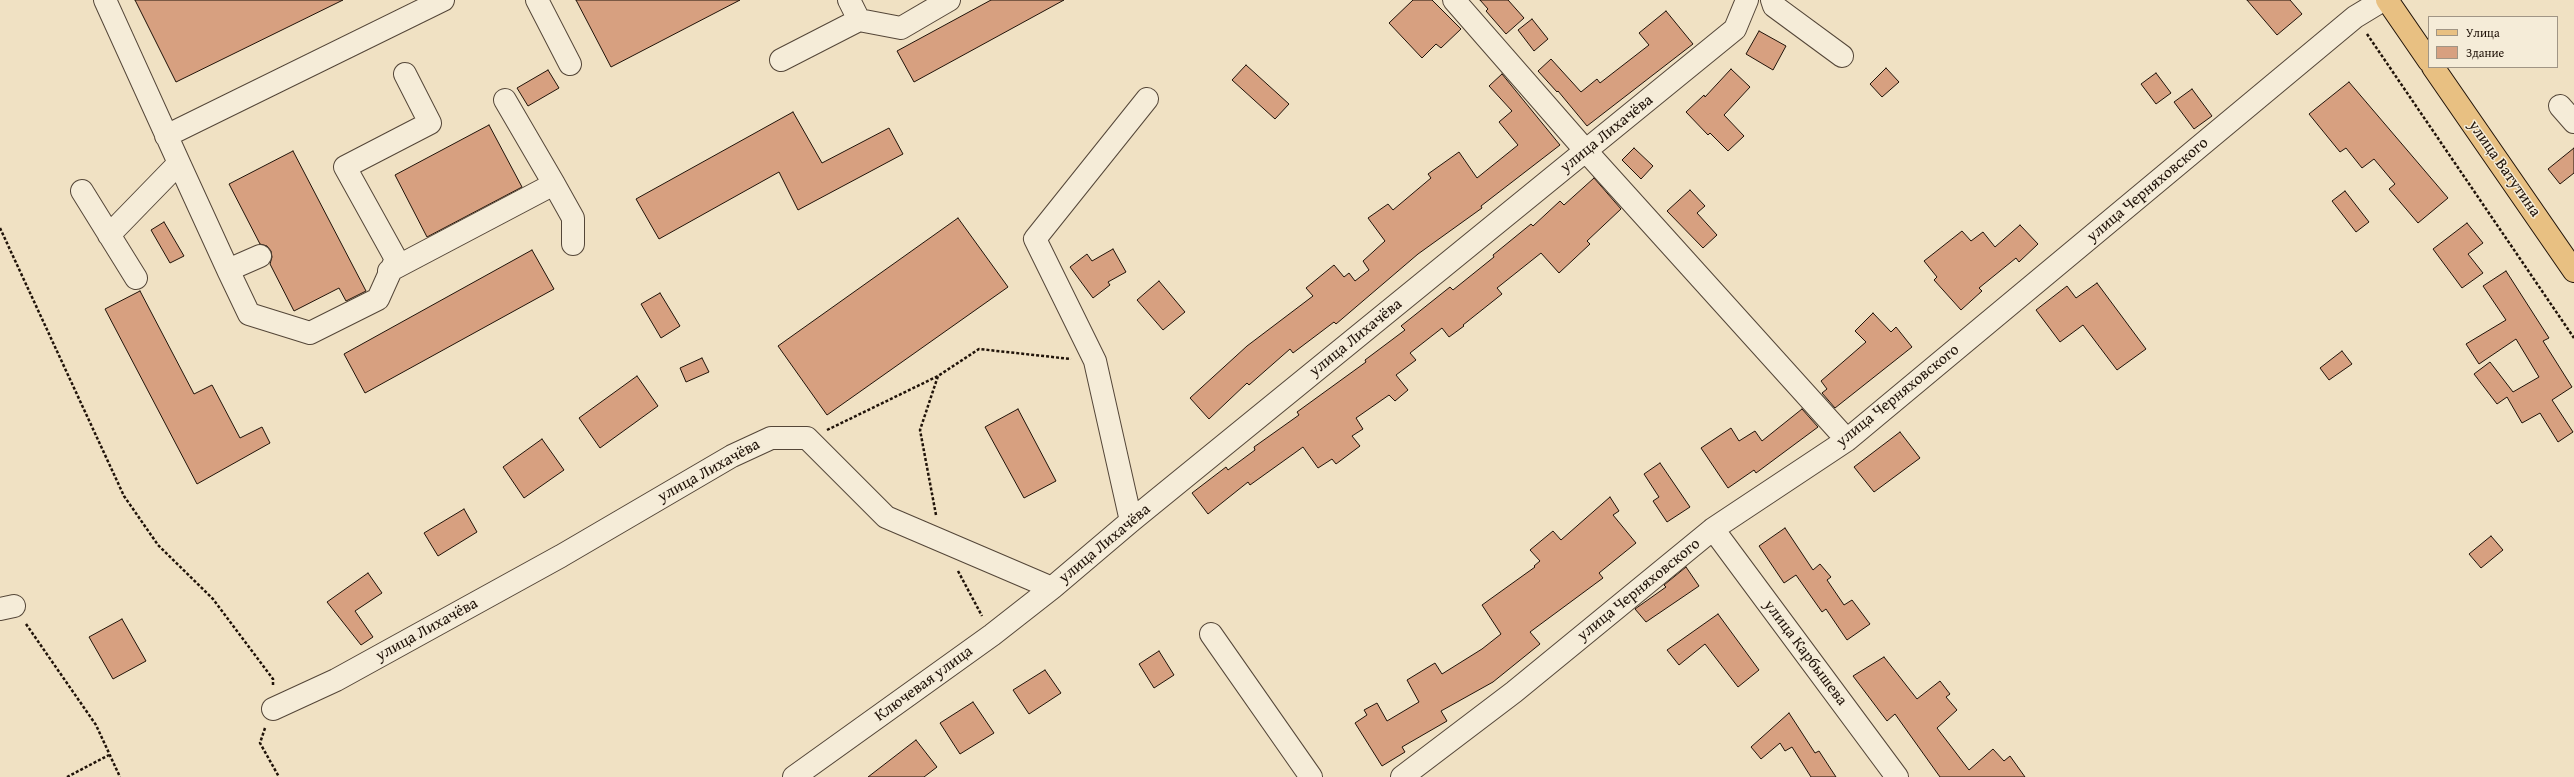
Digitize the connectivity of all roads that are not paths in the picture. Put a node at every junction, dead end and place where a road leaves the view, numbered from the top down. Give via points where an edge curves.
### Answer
1 (105, 0) edge
2 (444, 0) edge
3 (537, 0) edge
4 (849, 0) edge
5 (949, 0) edge
6 (1454, 0) edge
7 (1747, 0) edge
8 (1772, 0) edge
9 (2383, 0) edge
10 (2387, 0) edge
11 (859, 20) junction
12 (1842, 56) dead end
13 (781, 60) dead end
14 (2428, 60) edge
15 (570, 64) dead end
16 (2434, 68) edge
17 (405, 74) dead end
18 (1147, 99) dead end
19 (505, 100) dead end
20 (2560, 106) dead end
21 (2574, 122) edge
22 (166, 136) junction
23 (1586, 151) junction
24 (178, 163) junction
25 (554, 184) junction
26 (82, 191) dead end
27 (109, 235) junction
28 (573, 244) dead end
29 (260, 256) dead end
30 (228, 270) junction
31 (2574, 270) edge
32 (389, 271) junction
33 (136, 278) dead end
34 (1847, 440) junction
35 (1131, 521) junction
36 (1713, 530) junction
37 (1052, 588) junction
38 (1211, 634) dead end
39 (273, 709) road end
40 (794, 777) edge
41 (1311, 777) edge
42 (1402, 777) edge
43 (1897, 777) edge

1 - 22 street
2 - 22 street
3 - 15 street
4 - 11 street
5 - 11 street via 901,28
6 - 23 street
7 - 23 street, улица Лихачёва via 1735,29
8 - 12 street via 1774,6
9 - 34 street, улица Черняховского via 2355,17
10 - 14 main road
11 - 13 street
16 - 31 main road, улица Ватутина
17 - 32 street via 430,123 345,167 396,259
18 - 35 street via 1035,239 1096,361
19 - 25 street
20 - 21 street
22 - 24 street
23 - 34 street
23 - 35 street, улица Лихачёва
24 - 27 street
24 - 30 street
25 - 28 street via 573,218
25 - 32 street
26 - 27 street
27 - 33 street
29 - 30 street
30 - 32 street via 249,314 310,333 378,299
34 - 36 street, улица Черняховского
35 - 37 street, улица Лихачёва
36 - 42 street, улица Черняховского via 1514,692
36 - 43 street, улица Карбышева
37 - 39 street, улица Лихачёва via 886,517 807,438 771,438 732,456 555,560 336,680
37 - 40 street, Ключевая улица via 992,635
38 - 41 street

